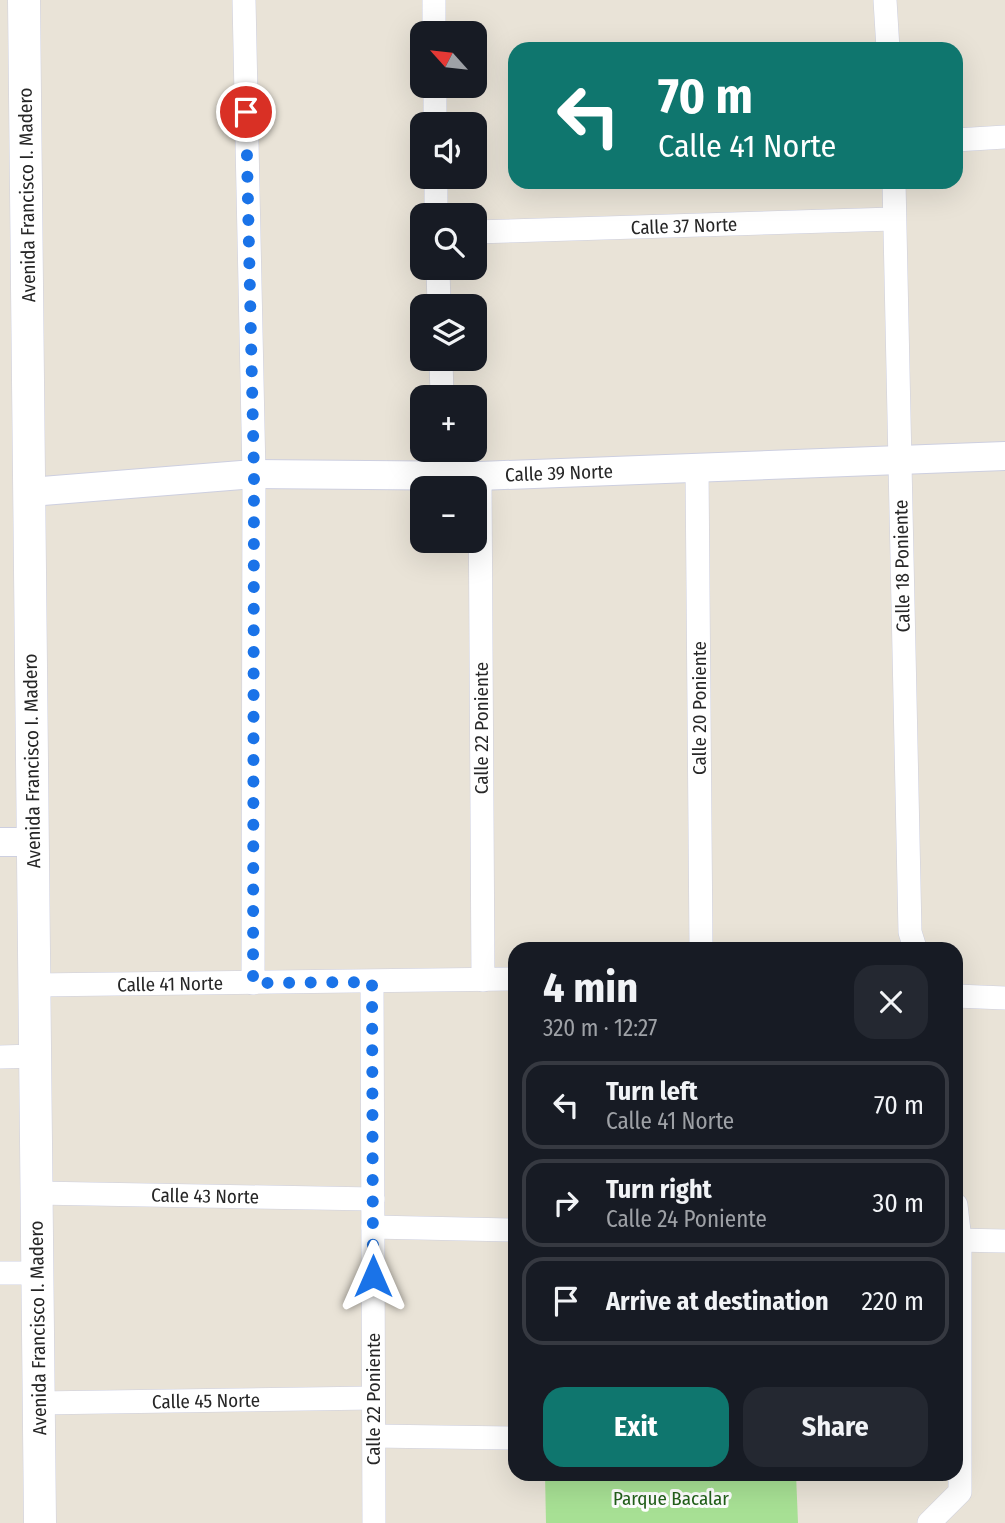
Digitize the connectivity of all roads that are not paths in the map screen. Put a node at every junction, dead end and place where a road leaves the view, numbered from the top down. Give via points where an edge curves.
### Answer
1 (24, 0) edge
2 (244, 0) edge
3 (434, 0) edge
4 (885, 0) edge
5 (434, 21) edge
6 (888, 42) edge
7 (1005, 137) edge
8 (963, 140) edge
9 (894, 189) edge
10 (893, 219) junction
11 (487, 232) edge
12 (1005, 456) edge
13 (900, 461) junction
14 (445, 463) edge
15 (697, 468) junction
16 (254, 474) junction
17 (480, 475) junction
18 (30, 492) junction
19 (0, 842) edge
20 (33, 842) junction
21 (701, 942) edge
22 (913, 942) edge
23 (508, 979) edge
24 (483, 980) junction
25 (372, 982) junction
26 (253, 983) junction
27 (35, 985) junction
28 (963, 996) edge
29 (1005, 998) edge
30 (35, 1056) junction
31 (0, 1057) edge
32 (37, 1193) junction
33 (373, 1199) junction
34 (373, 1227) junction
35 (508, 1230) edge
36 (963, 1240) edge
37 (1005, 1241) edge
38 (0, 1273) edge
39 (37, 1273) junction
40 (373, 1398) junction
41 (39, 1404) junction
42 (374, 1436) junction
43 (508, 1438) edge
44 (960, 1481) edge
45 (40, 1523) edge
46 (374, 1523) edge
47 (929, 1523) edge

1 - 18 main road, Avenida Francisco I. Madero
2 - 16 street
3 - 5 street
4 - 6 street
7 - 8 street
9 - 10 street, Calle 18 Poniente
10 - 11 street, Calle 37 Norte
10 - 13 street, Calle 18 Poniente
12 - 13 street, Calle 39 Norte
13 - 15 street, Calle 39 Norte
13 - 22 street, Calle 18 Poniente
14 - 16 street, Calle 39 Norte
14 - 17 street, Calle 39 Norte
15 - 17 street, Calle 39 Norte
15 - 21 street, Calle 20 Poniente
16 - 18 street, Calle 39 Norte
16 - 26 street
17 - 24 street, Calle 22 Poniente
18 - 20 main road, Avenida Francisco I. Madero
19 - 20 street
20 - 27 main road, Avenida Francisco I. Madero
23 - 24 street, Calle 41 Norte
24 - 25 street, Calle 41 Norte
25 - 26 street, Calle 41 Norte
25 - 33 street, Calle 22 Poniente
26 - 27 street, Calle 41 Norte
27 - 30 main road, Avenida Francisco I. Madero
28 - 29 street
30 - 31 street
30 - 32 main road, Avenida Francisco I. Madero
32 - 33 street, Calle 43 Norte
32 - 39 main road, Avenida Francisco I. Madero
33 - 34 street, Calle 22 Poniente
34 - 35 street
34 - 40 street, Calle 22 Poniente
36 - 37 street
38 - 39 street
39 - 41 main road, Avenida Francisco I. Madero
40 - 41 street, Calle 45 Norte
40 - 42 street, Calle 22 Poniente
41 - 45 main road, Avenida Francisco I. Madero
42 - 43 street
42 - 46 street, Calle 22 Poniente
44 - 47 street via 960,1492

